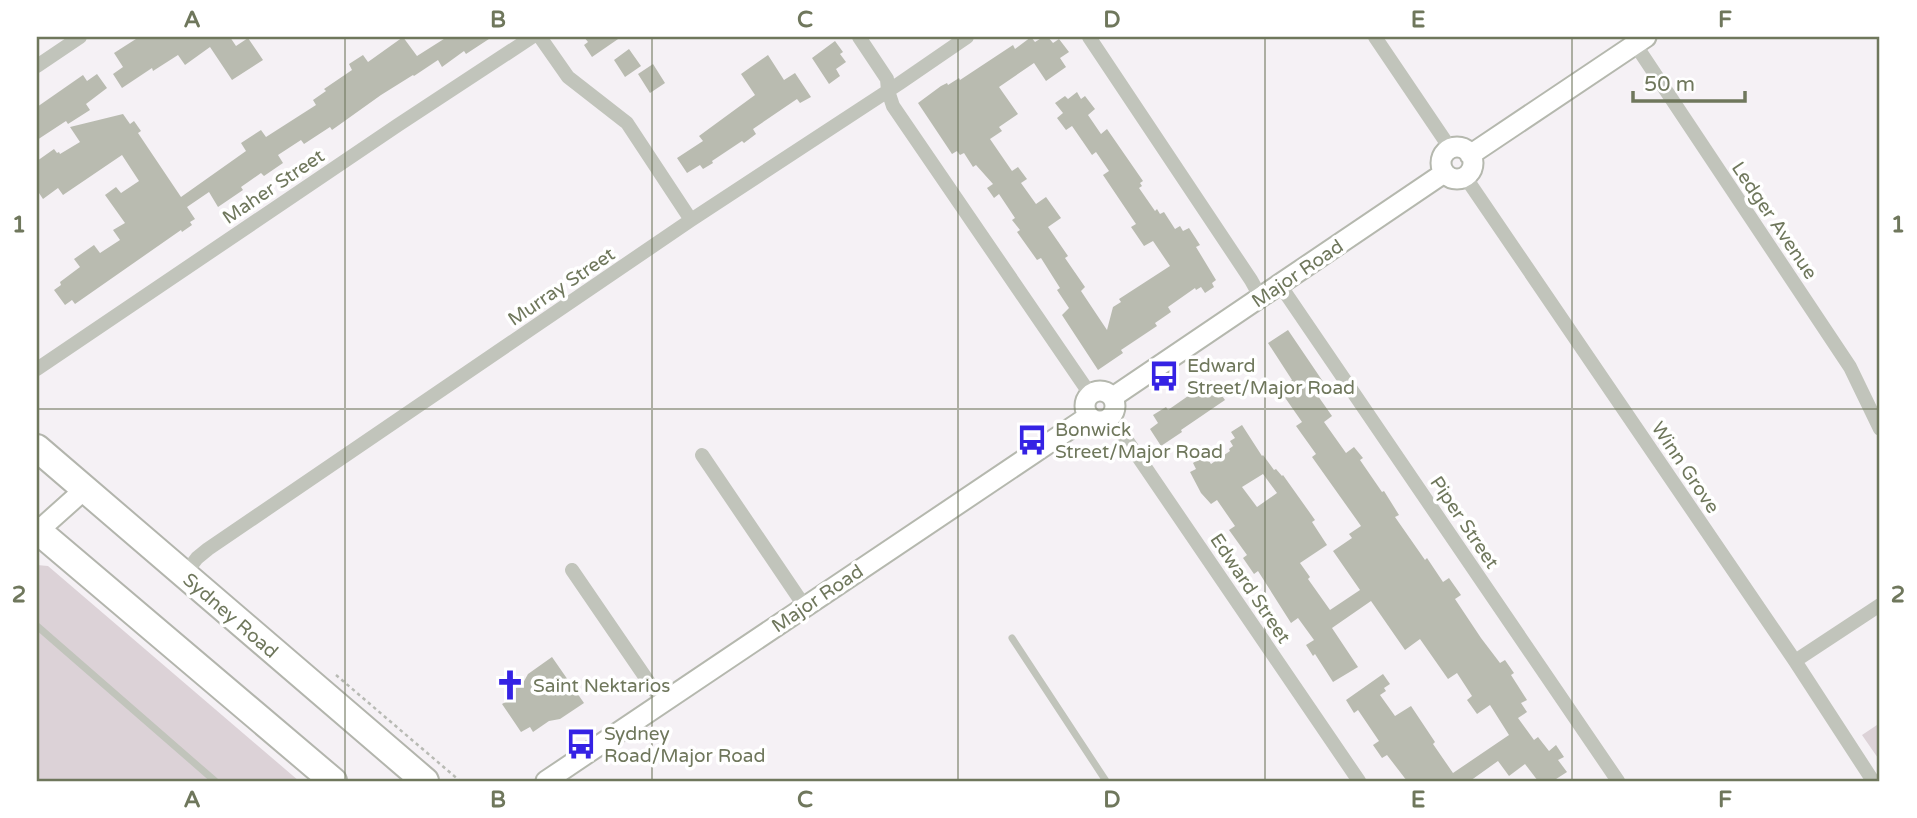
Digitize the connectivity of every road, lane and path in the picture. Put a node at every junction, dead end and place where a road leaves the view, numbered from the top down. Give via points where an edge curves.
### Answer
1 (80, 37) edge
2 (532, 37) edge
3 (540, 37) edge
4 (859, 37) edge
5 (967, 37) edge
6 (1089, 37) edge
7 (1375, 37) edge
8 (1637, 39) edge
9 (37, 66) edge
10 (888, 91) junction
11 (1449, 150) junction
12 (1470, 155) junction
13 (1444, 173) junction
14 (1464, 178) junction
15 (691, 220) junction
16 (1280, 285) junction
17 (1261, 298) junction
18 (37, 369) edge
19 (1090, 394) junction
20 (1113, 397) junction
21 (1089, 416) junction
22 (1111, 417) junction
23 (1880, 429) edge
24 (37, 448) edge
25 (702, 455) dead end
26 (85, 489) junction
27 (37, 531) edge
28 (572, 570) dead end
29 (184, 575) junction
30 (1880, 605) edge
31 (805, 607) junction
32 (37, 626) edge
33 (1012, 638) dead end
34 (1795, 662) junction
35 (663, 702) junction
36 (215, 781) edge
37 (333, 781) edge
38 (425, 781) edge
39 (546, 781) edge
40 (1106, 781) edge
41 (1359, 781) edge
42 (1618, 781) edge
43 (1873, 781) edge

1 - 9 street
2 - 18 street, Maher Street
3 - 15 street via 568,77 627,123
4 - 10 street via 887,79
5 - 10 street, Murray Street
6 - 17 street
7 - 11 street
8 - 12 street
8 - 23 street, Ledger Avenue via 1850,367
10 - 15 street, Murray Street
10 - 19 street via 893,106
11 - 12 street via 1460,148
11 - 13 street via 1442,160
12 - 14 street via 1472,169
13 - 14 street
13 - 16 street, Major Road
14 - 34 street, Winn Grove
15 - 29 street, Murray Street via 208,549
16 - 17 street, Major Road
16 - 42 street, Piper Street
17 - 20 street, Major Road
19 - 20 street via 1102,390
19 - 21 street via 1085,402
20 - 22 street via 1116,405
21 - 22 street via 1102,421
21 - 31 street, Major Road
22 - 41 street, Edward Street
24 - 26 highway, Sydney Road
25 - 31 street
26 - 27 street
26 - 29 highway, Sydney Road
27 - 37 highway
28 - 35 street
29 - 38 highway, Sydney Road
30 - 34 street
31 - 35 street, Major Road
32 - 36 lane
33 - 40 lane
34 - 43 street, Winn Grove
35 - 39 street, Major Road

